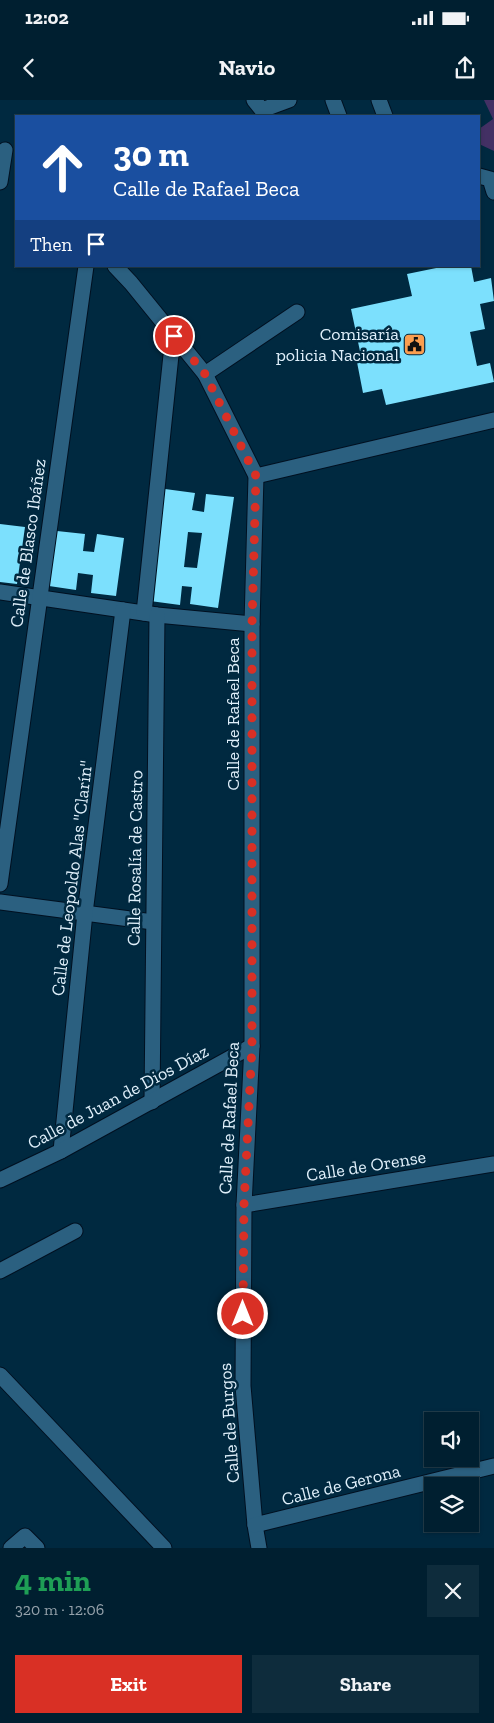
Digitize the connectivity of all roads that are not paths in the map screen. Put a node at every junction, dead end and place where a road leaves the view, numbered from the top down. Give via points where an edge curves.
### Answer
1 (254, 100) edge
2 (289, 100) edge
3 (333, 100) edge
4 (379, 100) edge
5 (339, 115) edge
6 (386, 115) edge
7 (2, 147) edge
8 (15, 161) edge
9 (0, 182) edge
10 (86, 267) edge
11 (116, 267) edge
12 (297, 312) dead end
13 (174, 336) junction
14 (205, 374) junction
15 (494, 420) edge
16 (256, 476) junction
17 (0, 592) edge
18 (39, 598) junction
19 (123, 610) junction
20 (150, 614) junction
21 (252, 624) junction
22 (0, 884) edge
23 (0, 902) edge
24 (85, 913) junction
25 (152, 922) junction
26 (252, 1046) junction
27 (152, 1102) junction
28 (61, 1151) junction
29 (494, 1164) edge
30 (0, 1180) edge
31 (244, 1205) junction
32 (75, 1231) dead end
33 (0, 1271) edge
34 (0, 1375) edge
35 (494, 1466) edge
36 (255, 1525) junction
37 (11, 1548) edge
38 (37, 1548) edge
39 (164, 1548) edge
40 (259, 1548) edge

1 - 2 street via 262,110
3 - 5 street
4 - 6 street
7 - 8 street
7 - 9 street
10 - 18 street, Calle de Blasco Ibáñez
11 - 13 street, Calle de Rafael Beca
12 - 14 street
13 - 14 street, Calle de Rafael Beca
13 - 20 street
14 - 16 street, Calle de Rafael Beca
15 - 16 street
16 - 21 street, Calle de Rafael Beca
17 - 18 street
18 - 19 street
18 - 22 street, Calle de Blasco Ibáñez
19 - 20 street
19 - 24 street, Calle de Leopoldo Alas "Clarín"
20 - 21 street
20 - 25 street, Calle Rosalía de Castro
21 - 26 street, Calle de Rafael Beca
23 - 24 street
24 - 25 street
24 - 28 street, Calle de Leopoldo Alas "Clarín"
25 - 27 street, Calle Rosalía de Castro
26 - 27 street, Calle de Juan de Dios Díaz
26 - 31 street, Calle de Rafael Beca
27 - 28 street, Calle de Juan de Dios Díaz
28 - 30 street, Calle de Juan de Dios Díaz
29 - 31 street, Calle de Orense
31 - 36 street, Calle de Burgos via 243,1386
32 - 33 street
34 - 39 street
35 - 36 street, Calle de Gerona
36 - 40 street, Calle de Burgos
37 - 38 street via 25,1536

